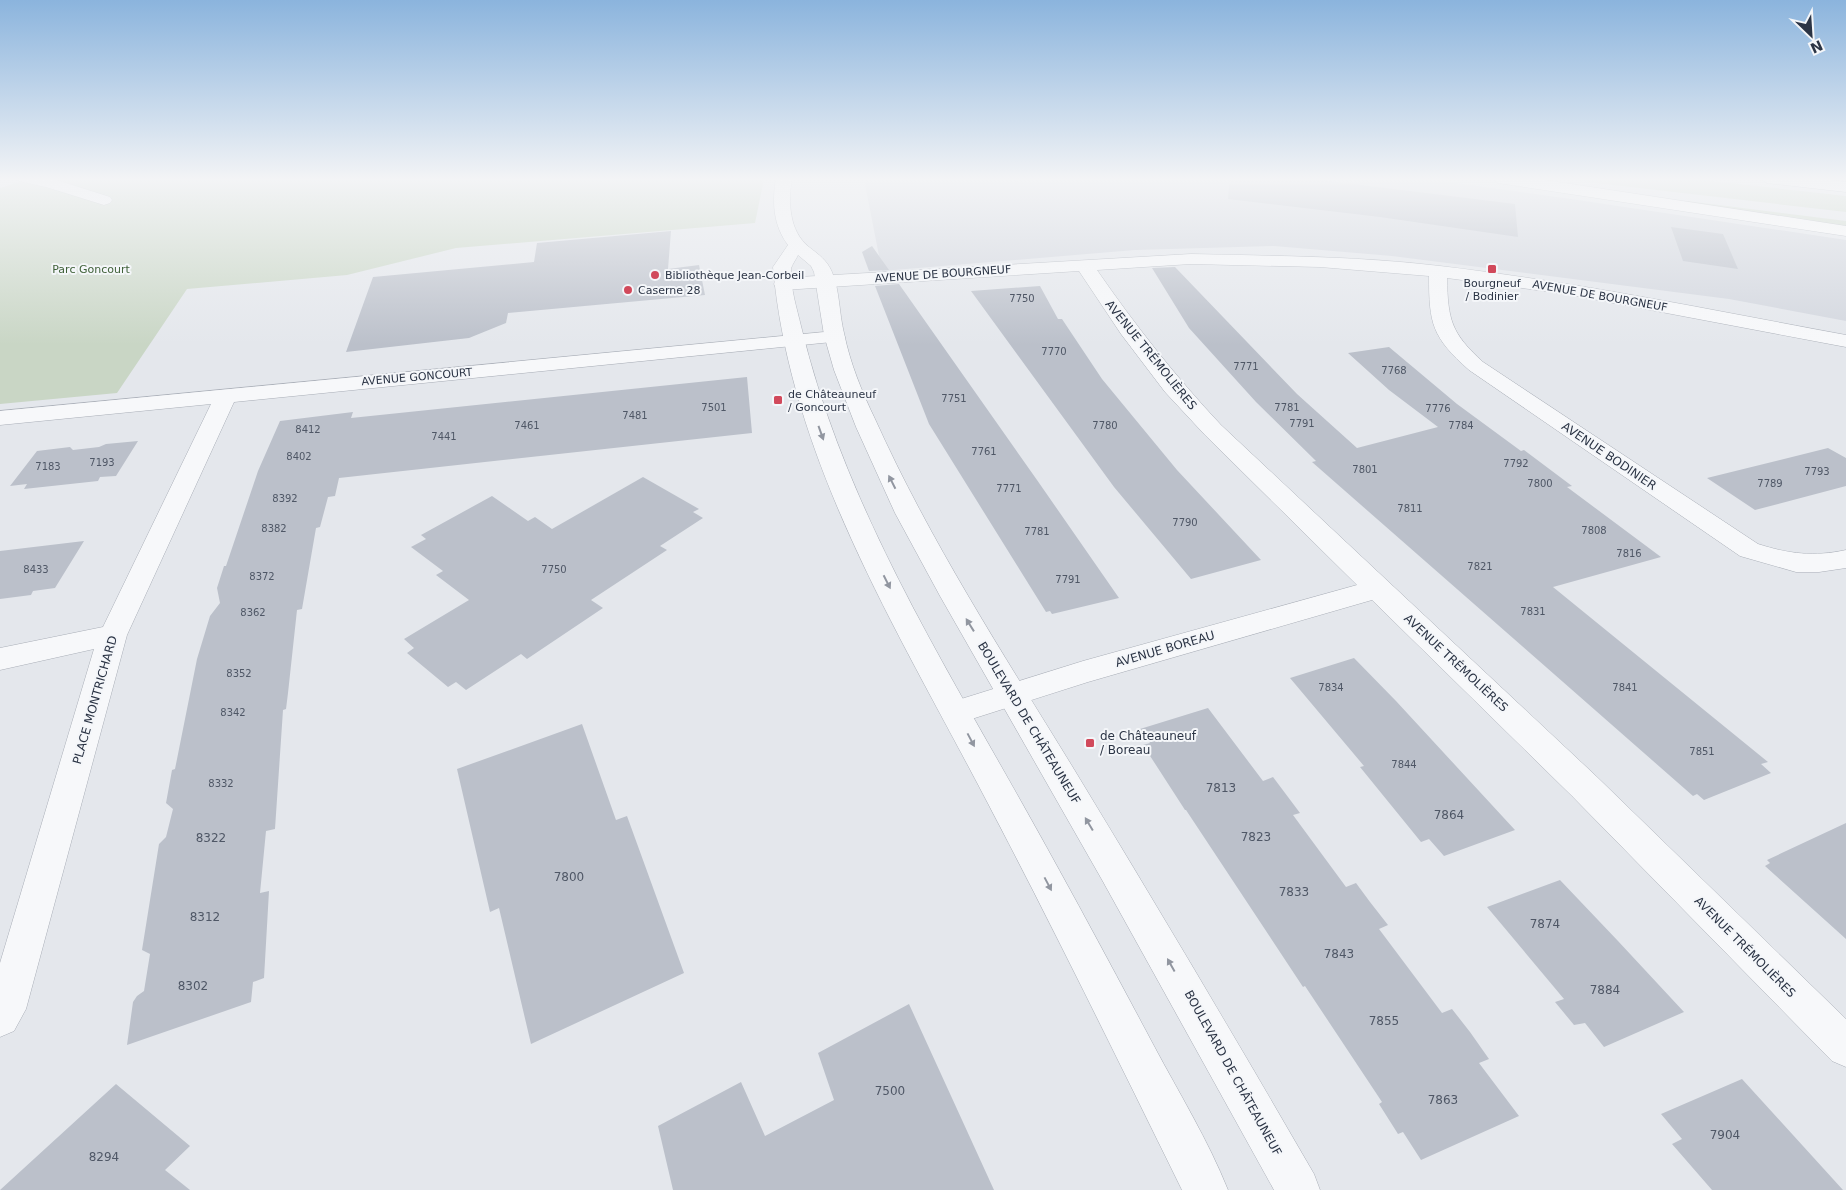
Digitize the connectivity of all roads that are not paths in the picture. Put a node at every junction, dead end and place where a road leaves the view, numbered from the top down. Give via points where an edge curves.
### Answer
1 (789, 234) edge
2 (796, 245) junction
3 (1084, 265) junction
4 (1438, 272) junction
5 (826, 282) junction
6 (784, 284) junction
7 (835, 337) junction
8 (794, 341) junction
9 (1846, 341) edge
10 (226, 395) junction
11 (0, 418) edge
12 (1846, 559) edge
13 (1376, 589) junction
14 (114, 635) junction
15 (0, 659) edge
16 (1012, 693) junction
17 (956, 712) junction
18 (0, 1017) edge
19 (1846, 1048) edge
20 (1206, 1190) edge
21 (1298, 1190) edge

1 - 2 street, BOULEVARD DE CHÂTEAUNEUF
2 - 5 street, BOULEVARD DE CHÂTEAUNEUF via 816,259
2 - 6 street via 782,267
3 - 4 street, AVENUE DE BOURGNEUF via 1260,259
3 - 5 street, AVENUE DE BOURGNEUF
3 - 13 street, AVENUE TRÉMOLIÈRES via 1113,310 1173,387
4 - 9 street, AVENUE DE BOURGNEUF via 1566,288
4 - 12 street, AVENUE BODINIER via 1441,322 1462,354 1476,366 1749,550 1783,562 1815,565
5 - 6 street, AVENUE DE BOURGNEUF
5 - 7 street, BOULEVARD DE CHÂTEAUNEUF
6 - 8 street
7 - 8 street, AVENUE GONCOURT
16 -> 7 street, BOULEVARD DE CHÂTEAUNEUF via 960,609 889,477 865,424
8 - 10 street, AVENUE GONCOURT
8 -> 17 street via 820,431 841,486 902,613
10 - 11 street, AVENUE GONCOURT
10 - 14 street, PLACE MONTRICHARD
13 - 16 street, AVENUE BOREAU
13 - 19 street, AVENUE TRÉMOLIÈRES via 1584,786
14 - 15 street
14 - 18 street, PLACE MONTRICHARD via 6,1009
16 - 17 street, AVENUE BOREAU
21 -> 16 street, BOULEVARD DE CHÂTEAUNEUF via 1153,932
17 -> 20 street

